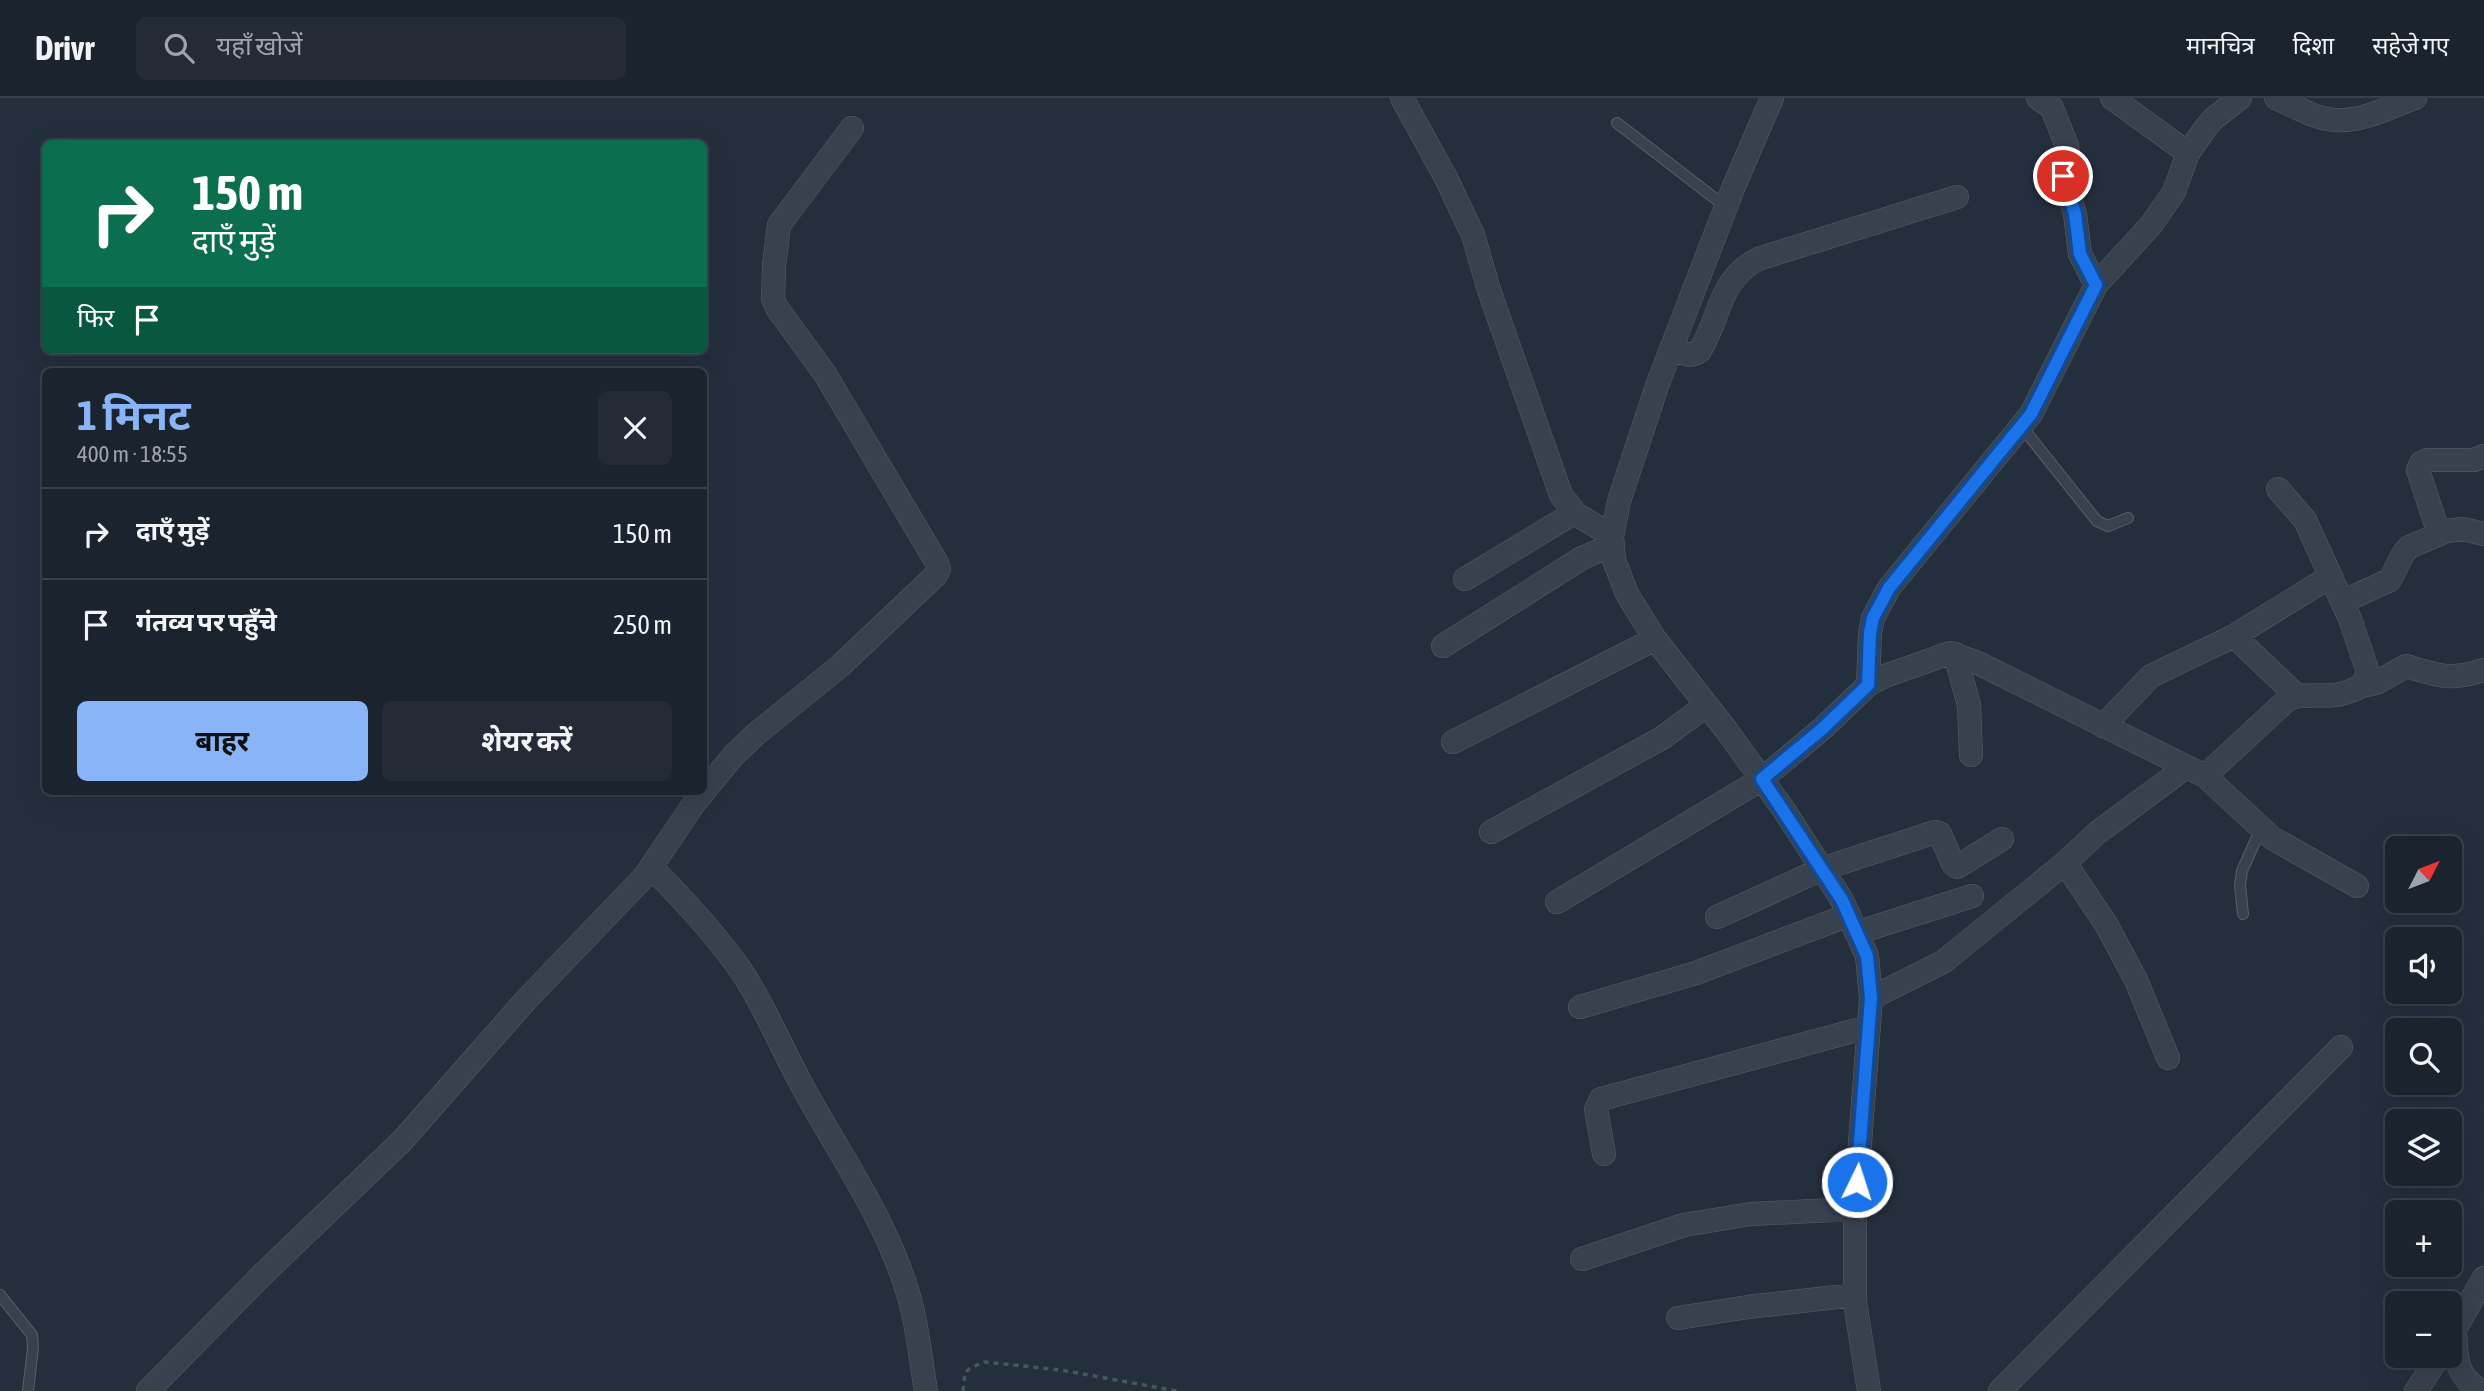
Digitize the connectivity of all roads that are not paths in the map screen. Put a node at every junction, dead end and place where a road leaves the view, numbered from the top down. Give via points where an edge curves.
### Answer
1 (1402, 98) edge
2 (1772, 98) edge
3 (2038, 98) edge
4 (2112, 98) edge
5 (2240, 98) edge
6 (2276, 98) edge
7 (2415, 98) edge
8 (1617, 123) dead end
9 (852, 128) dead end
10 (2188, 153) junction
11 (1957, 197) dead end
12 (1726, 207) junction
13 (2096, 285) junction
14 (1671, 349) junction
15 (2022, 427) junction
16 (2484, 456) edge
17 (2278, 489) dead end
18 (1574, 513) junction
19 (2129, 518) dead end
20 (2439, 534) junction
21 (2484, 534) edge
22 (1613, 540) junction
23 (2330, 576) junction
24 (1465, 579) dead end
25 (2343, 602) junction
26 (2234, 636) junction
27 (1655, 639) junction
28 (1443, 646) dead end
29 (1955, 654) junction
30 (2484, 670) edge
31 (1868, 685) junction
32 (2362, 686) junction
33 (2297, 696) junction
34 (1707, 705) junction
35 (2103, 726) junction
36 (1453, 742) dead end
37 (1971, 755) dead end
38 (2196, 771) junction
39 (1762, 779) junction
40 (707, 789) edge
41 (702, 795) edge
42 (2261, 828) junction
43 (1491, 832) dead end
44 (2002, 839) dead end
45 (2064, 863) junction
46 (652, 867) junction
47 (1822, 869) junction
48 (2357, 886) dead end
49 (1972, 896) dead end
50 (1557, 902) dead end
51 (2243, 914) dead end
52 (1717, 917) dead end
53 (1853, 924) junction
54 (1871, 998) junction
55 (1580, 1007) dead end
56 (1868, 1027) junction
57 (2342, 1047) dead end
58 (2168, 1058) dead end
59 (1604, 1154) dead end
60 (1855, 1209) junction
61 (1582, 1259) dead end
62 (2484, 1278) edge
63 (0, 1295) edge
64 (1855, 1295) junction
65 (1678, 1318) dead end
66 (2462, 1318) edge
67 (2431, 1368) edge
68 (2459, 1368) edge
69 (27, 1391) edge
70 (148, 1391) edge
71 (926, 1391) edge
72 (1869, 1391) edge
73 (2000, 1391) edge
74 (2416, 1391) edge
75 (2480, 1391) edge

1 - 18 street via 1473,235 1557,486
2 - 12 street
3 - 13 street via 2052,108 2067,146 2063,176 2075,214 2080,254
4 - 10 street
5 - 10 street via 2213,119
6 - 7 street via 2334,120 2358,119
8 - 12 lane
9 - 40 street via 779,225 774,299 825,374 939,569 840,666 733,756
10 - 13 street via 2174,192 2151,225
11 - 14 street via 1758,259 1734,277 1699,352 1691,355
12 - 14 street
13 - 15 street
14 - 22 street via 1619,501
15 - 19 lane via 2097,521 2108,526
15 - 31 street via 1889,588 1873,618
16 - 20 street via 2421,463 2418,470
17 - 23 street via 2305,520
18 - 22 street
18 - 24 street
20 - 21 street via 2463,529
20 - 25 street via 2405,550 2387,583
22 - 27 street via 1619,578
22 - 28 street
23 - 25 street
23 - 26 street
25 - 32 street via 2368,672
26 - 33 street
26 - 35 street via 2151,676
27 - 34 street
27 - 36 street
29 - 31 street
29 - 35 street
29 - 37 street via 1969,705
30 - 32 street via 2447,677 2406,666
31 - 39 street
32 - 33 street via 2336,695
33 - 38 street
34 - 39 street
34 - 43 street via 1662,738
35 - 38 street
38 - 42 street
38 - 45 street via 2097,833
39 - 47 street
39 - 50 street
41 - 46 street
42 - 48 street
42 - 51 lane via 2242,871
44 - 47 street via 1957,867 1937,831
45 - 54 street via 1943,962
45 - 58 street via 2118,946
46 - 70 street via 402,1141
46 - 71 street via 742,973 869,1199 906,1288
47 - 52 street
47 - 53 street
49 - 53 street
53 - 54 street via 1867,956
53 - 55 street
54 - 56 street
56 - 59 street via 1601,1099 1596,1109
56 - 60 street
57 - 73 street
60 - 61 street via 1751,1214 1684,1225
60 - 64 street
62 - 66 street
63 - 69 lane via 32,1335
64 - 65 street
64 - 72 street
67 - 74 street
68 - 75 street

